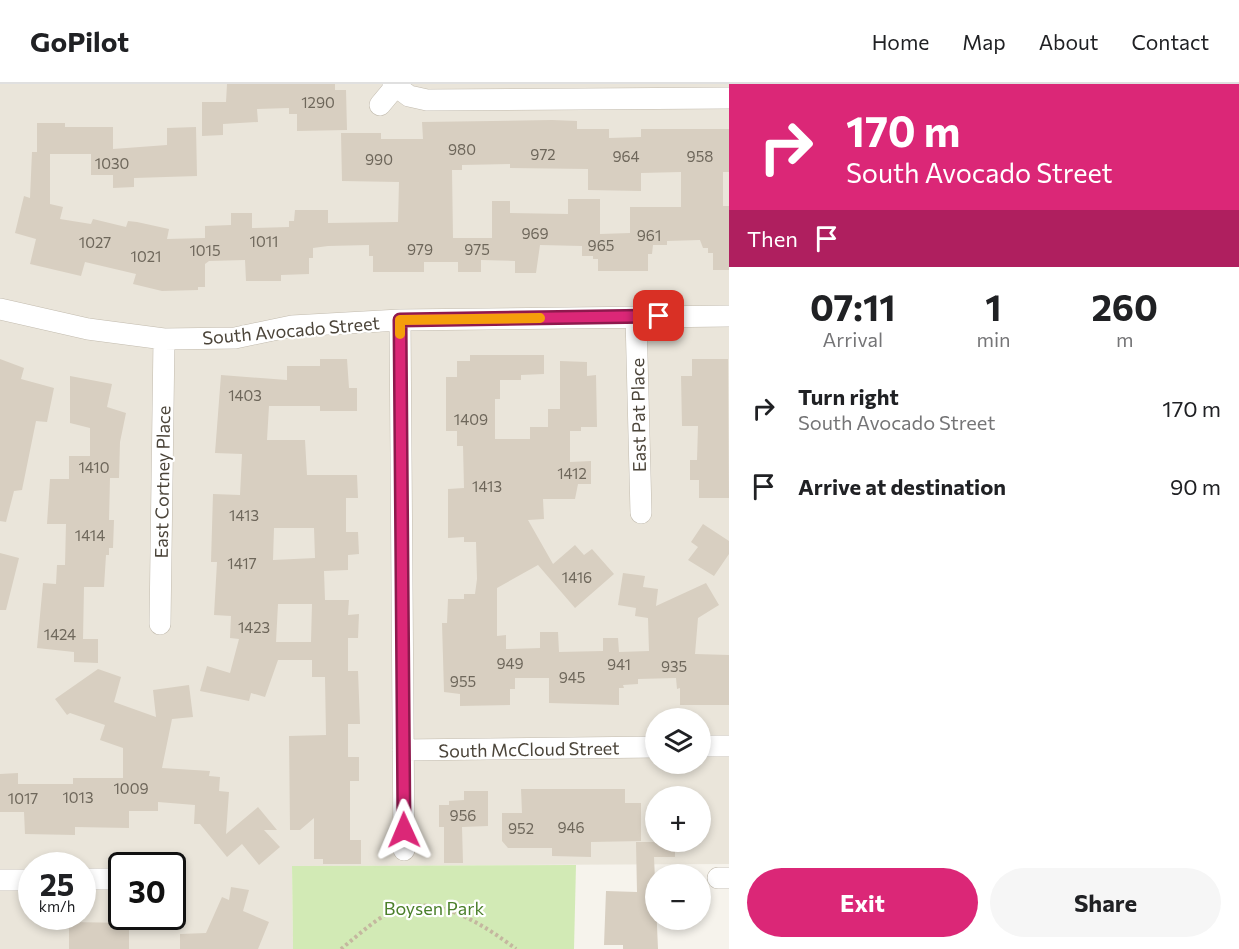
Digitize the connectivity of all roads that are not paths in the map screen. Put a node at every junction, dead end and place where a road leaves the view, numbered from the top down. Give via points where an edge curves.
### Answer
1 (394, 85) edge
2 (662, 91) edge
3 (729, 98) edge
4 (381, 105) dead end
5 (0, 309) edge
6 (729, 316) edge
7 (636, 317) junction
8 (400, 320) junction
9 (164, 339) junction
10 (641, 513) dead end
11 (160, 624) dead end
12 (711, 746) edge
13 (729, 746) edge
14 (645, 747) edge
15 (403, 750) junction
16 (404, 850) dead end
17 (0, 880) edge
18 (18, 880) edge

1 - 2 street via 409,96 427,100
1 - 4 street
2 - 3 street
5 - 9 street, South Avocado Street via 88,329
6 - 7 street, South Avocado Street
7 - 8 street, South Avocado Street
7 - 10 street, East Pat Place
8 - 9 street, South Avocado Street via 292,326 235,338
8 - 15 street
9 - 11 street, East Cortney Place
12 - 13 street
14 - 15 street, South McCloud Street
15 - 16 street
17 - 18 street

